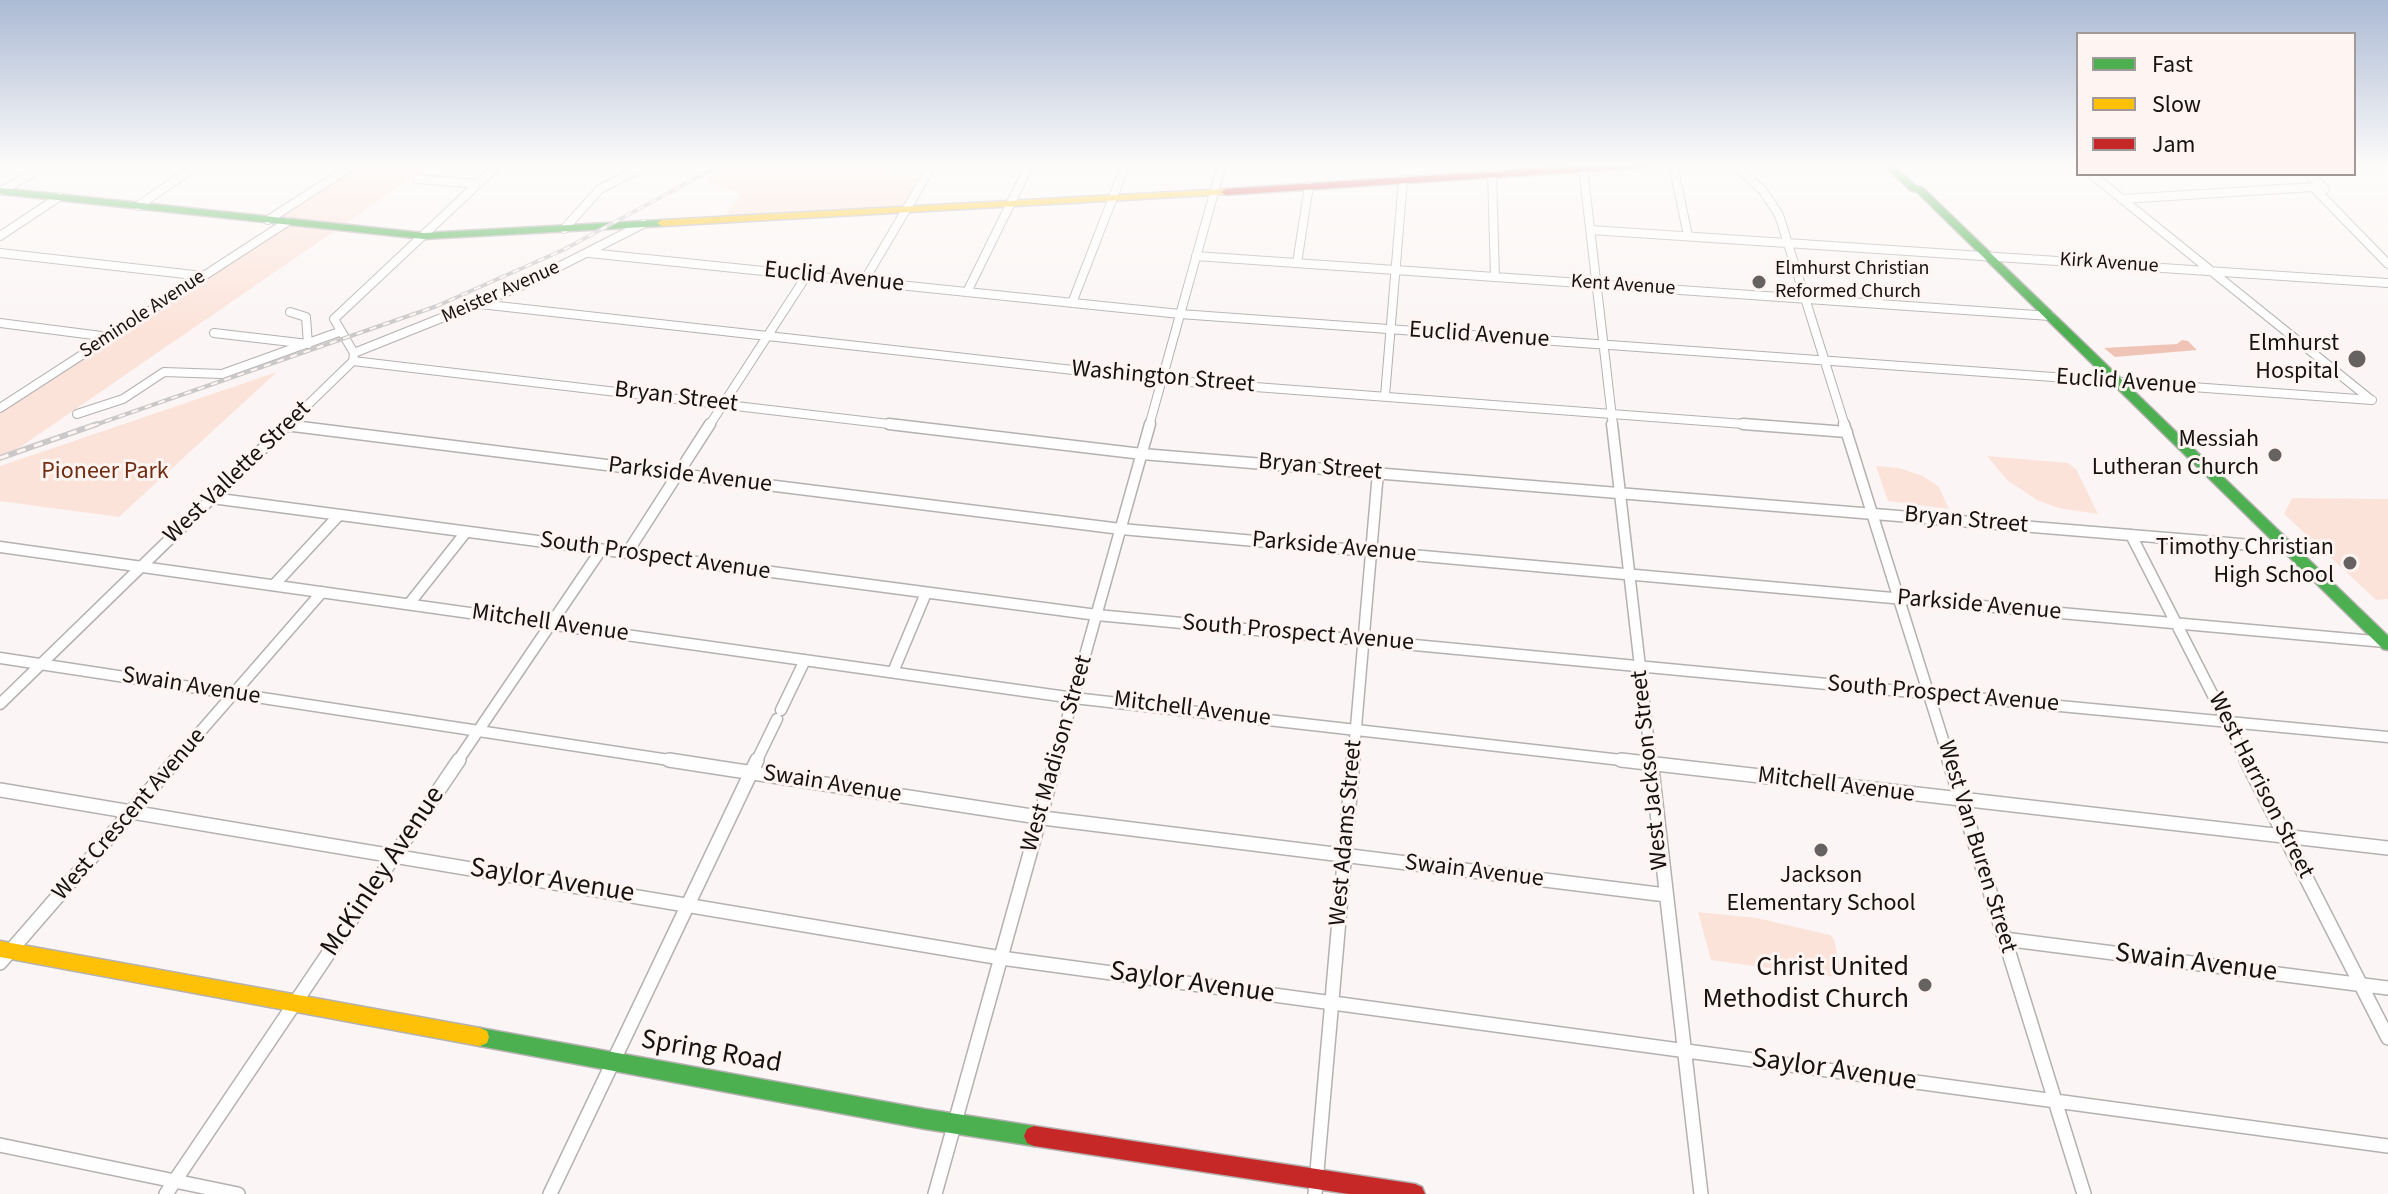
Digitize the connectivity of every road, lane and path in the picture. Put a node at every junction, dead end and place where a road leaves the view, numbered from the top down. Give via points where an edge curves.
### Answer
1 (25, 220) edge
2 (268, 220) edge
3 (441, 220) edge
4 (572, 220) edge
5 (723, 220) edge
6 (900, 220) edge
7 (1002, 220) edge
8 (1105, 220) edge
9 (1206, 220) edge
10 (1304, 220) edge
11 (1399, 220) edge
12 (1493, 220) edge
13 (1589, 220) edge
14 (1685, 220) edge
15 (1779, 220) edge
16 (1951, 220) edge
17 (2148, 220) edge
18 (2345, 220) edge
19 (2353, 220) edge
20 (287, 222) junction
21 (643, 224) junction
22 (564, 229) junction
23 (1591, 230) junction
24 (0, 236) edge
25 (424, 236) junction
26 (1688, 236) junction
27 (1788, 243) junction
28 (0, 253) edge
29 (589, 253) junction
30 (1196, 256) junction
31 (1988, 256) junction
32 (2388, 256) edge
33 (1297, 263) junction
34 (2388, 264) edge
35 (1395, 270) junction
36 (2211, 271) junction
37 (807, 275) junction
38 (203, 276) junction
39 (1495, 277) junction
40 (864, 281) junction
41 (2388, 283) edge
42 (1597, 284) junction
43 (967, 292) junction
44 (1805, 299) junction
45 (1072, 303) junction
46 (480, 304) junction
47 (290, 312) dead end
48 (1180, 314) junction
49 (2050, 316) junction
50 (0, 323) edge
51 (1390, 330) junction
52 (339, 332) junction
53 (214, 333) dead end
54 (767, 336) junction
55 (109, 337) junction
56 (308, 344) junction
57 (1604, 345) junction
58 (353, 357) junction
59 (1824, 362) junction
60 (1163, 380) junction
61 (2116, 381) junction
62 (1385, 396) junction
63 (0, 397) edge
64 (13, 399) junction
65 (723, 404) junction
66 (0, 408) edge
67 (77, 414) dead end
68 (1611, 414) junction
69 (285, 425) junction
70 (1847, 432) junction
71 (1142, 454) junction
72 (1378, 472) junction
73 (678, 475) junction
74 (1620, 492) junction
75 (212, 498) junction
76 (1872, 513) junction
77 (339, 515) junction
78 (1121, 529) junction
79 (466, 532) junction
80 (2131, 535) junction
81 (0, 547) edge
82 (2290, 548) junction
83 (601, 550) junction
84 (1371, 551) junction
85 (627, 553) junction
86 (142, 566) junction
87 (1629, 574) junction
88 (274, 585) junction
89 (322, 592) junction
90 (926, 593) junction
91 (1899, 598) junction
92 (409, 604) junction
93 (1097, 615) junction
94 (2178, 623) junction
95 (551, 624) junction
96 (1364, 640) junction
97 (2386, 643) edge
98 (0, 658) edge
99 (805, 660) junction
100 (41, 664) junction
101 (1640, 666) junction
102 (893, 672) junction
103 (234, 694) junction
104 (1928, 694) junction
105 (1074, 698) junction
106 (0, 704) edge
107 (2228, 722) junction
108 (1356, 729) junction
109 (479, 731) junction
110 (2388, 737) edge
111 (1651, 764) junction
112 (751, 773) junction
113 (0, 790) edge
114 (1961, 800) junction
115 (133, 812) junction
116 (1041, 817) junction
117 (2284, 836) junction
118 (2388, 848) edge
119 (395, 856) junction
120 (1345, 856) junction
121 (1666, 895) junction
122 (687, 905) junction
123 (2004, 939) junction
124 (5, 950) edge
125 (1001, 958) junction
126 (0, 963) edge
127 (2361, 985) junction
128 (2388, 988) edge
129 (295, 1003) junction
130 (1333, 1004) junction
131 (2388, 1038) edge
132 (1683, 1050) junction
133 (613, 1062) junction
134 (2055, 1103) junction
135 (955, 1123) junction
136 (0, 1145) edge
137 (2388, 1146) edge
138 (1317, 1178) junction
139 (171, 1188) edge
140 (238, 1194) edge
141 (550, 1194) edge
142 (935, 1194) edge
143 (1315, 1194) edge
144 (1415, 1194) edge
145 (1701, 1194) edge
146 (2084, 1194) edge

1 - 24 street
2 - 20 main road
3 - 25 street
4 - 22 street
5 - 21 main road
6 - 40 street
7 - 43 street
8 - 45 street
9 - 30 street, West Madison Street
10 - 33 street
11 - 35 street
12 - 39 street
13 - 23 street, West Jackson Street
14 - 26 street
15 - 27 street, West Van Buren Street
16 - 31 main road
17 - 36 street
18 - 34 street
19 - 32 street
20 - 25 main road
20 - 38 street, Seminole Avenue
21 - 22 main road
21 - 29 street, Meister Avenue
22 - 25 main road
23 - 26 street, Kirk Avenue
23 - 42 street, West Jackson Street
25 - 52 street via 334,319
26 - 27 street, Kirk Avenue
27 - 31 street, Kirk Avenue
27 - 44 street, West Van Buren Street
28 - 38 street
29 - 37 street, Euclid Avenue
29 - 46 street, Meister Avenue
30 - 33 street, Kent Avenue
30 - 48 street, West Madison Street
31 - 36 street, Kirk Avenue
31 - 49 main road
33 - 35 street, Kent Avenue
35 - 39 street, Kent Avenue
35 - 51 street
36 - 41 street, Kirk Avenue
36 - 61 street, Euclid Avenue via 2372,400
37 - 40 street, Euclid Avenue
37 - 54 street
38 - 55 street, Seminole Avenue
39 - 42 street, Kent Avenue
40 - 43 street, Euclid Avenue
42 - 44 street, Kent Avenue
42 - 57 street, West Jackson Street
43 - 45 street, Euclid Avenue
44 - 49 street, Kent Avenue
44 - 59 street, West Van Buren Street
45 - 48 street, Euclid Avenue
46 - 54 street, Washington Street
46 - 58 street, Meister Avenue
47 - 56 street via 306,317
48 - 51 street, Euclid Avenue
48 - 60 street, West Madison Street
49 - 61 main road
50 - 55 street
51 - 57 street, Euclid Avenue
51 - 62 street
52 - 56 street
52 - 58 street
53 - 56 street
54 - 60 street, Washington Street
54 - 65 street
55 - 64 street, Seminole Avenue
56 - 67 street via 222,374 164,372 123,399
57 - 59 street, Euclid Avenue
57 - 68 street, West Jackson Street
58 - 65 street, Bryan Street
58 - 69 street, West Vallette Street
59 - 61 street, Euclid Avenue
59 - 70 street, West Van Buren Street
60 - 62 street, Washington Street
60 - 71 street, West Madison Street
61 - 82 main road
62 - 68 street, Washington Street
63 - 64 street
64 - 66 street, Seminole Avenue
65 - 71 street, Bryan Street
65 - 73 street
68 - 70 street, Washington Street
68 - 74 street, West Jackson Street
69 - 73 street, Parkside Avenue
69 - 75 street, West Vallette Street
70 - 76 street, West Van Buren Street
71 - 72 street, Bryan Street
71 - 78 street, West Madison Street
72 - 74 street, Bryan Street
72 - 84 street, West Adams Street
73 - 78 street, Parkside Avenue
73 - 85 street
74 - 76 street, Bryan Street
74 - 87 street, West Jackson Street
75 - 77 street, South Prospect Avenue
75 - 86 street, West Vallette Street
76 - 80 street, Bryan Street
76 - 91 street, West Van Buren Street
77 - 79 street, South Prospect Avenue
77 - 88 street
78 - 84 street, Parkside Avenue
78 - 93 street, West Madison Street
79 - 83 street, South Prospect Avenue
79 - 92 street
80 - 82 street, Bryan Street
80 - 94 street, West Harrison Street
81 - 86 street, Mitchell Avenue
82 - 97 main road
83 - 85 street, South Prospect Avenue
83 - 95 street, McKinley Avenue
84 - 87 street, Parkside Avenue
84 - 96 street, West Adams Street
85 - 90 street, South Prospect Avenue
86 - 88 street, Mitchell Avenue
86 - 100 street, West Vallette Street
87 - 91 street, Parkside Avenue
87 - 101 street, West Jackson Street
88 - 89 street, Mitchell Avenue
89 - 92 street, Mitchell Avenue
89 - 103 street, West Crescent Avenue
90 - 93 street, South Prospect Avenue
90 - 102 street
91 - 94 street, Parkside Avenue
91 - 104 street, West Van Buren Street
92 - 95 street, Mitchell Avenue
93 - 96 street, South Prospect Avenue
93 - 105 street, West Madison Street
94 - 97 street, Parkside Avenue
94 - 107 street, West Harrison Street
95 - 99 street, Mitchell Avenue
95 - 109 street, McKinley Avenue
96 - 101 street, South Prospect Avenue
96 - 108 street, West Adams Street
98 - 100 street, Swain Avenue
99 - 102 street, Mitchell Avenue
99 - 112 street
100 - 103 street, Swain Avenue
100 - 106 street, West Vallette Street
101 - 104 street, South Prospect Avenue
101 - 111 street, West Jackson Street
102 - 105 street, Mitchell Avenue
103 - 109 street, Swain Avenue
103 - 115 street, West Crescent Avenue
104 - 107 street, South Prospect Avenue
104 - 114 street, West Van Buren Street
105 - 108 street, Mitchell Avenue
105 - 116 street, West Madison Street
107 - 110 street, South Prospect Avenue
107 - 117 street, West Harrison Street
108 - 111 street, Mitchell Avenue
108 - 120 street, West Adams Street
109 - 112 street, Swain Avenue
109 - 119 street, McKinley Avenue
111 - 114 street, Mitchell Avenue
111 - 121 street, West Jackson Street
112 - 116 street, Swain Avenue
112 - 122 street
113 - 115 street, Saylor Avenue
114 - 117 street, Mitchell Avenue
114 - 123 street, West Van Buren Street
115 - 119 street, Saylor Avenue
115 - 124 street, West Crescent Avenue
116 - 120 street, Swain Avenue
116 - 125 street, West Madison Street
117 - 118 street, Mitchell Avenue
117 - 127 street, West Harrison Street
119 - 122 street, Saylor Avenue
119 - 129 street, McKinley Avenue
120 - 121 street, Swain Avenue
120 - 130 street, West Adams Street
121 - 132 street, West Jackson Street
122 - 125 street, Saylor Avenue
122 - 133 street
123 - 127 street, Swain Avenue
123 - 134 street, West Van Buren Street
124 - 126 street, West Crescent Avenue
124 - 129 main road, Spring Road
125 - 130 street, Saylor Avenue
125 - 135 street, West Madison Street
127 - 128 street, Swain Avenue
127 - 131 street, West Harrison Street
129 - 133 main road, Spring Road
129 - 139 street, McKinley Avenue
130 - 132 street, Saylor Avenue
130 - 138 street, West Adams Street
132 - 134 street, Saylor Avenue
132 - 145 street, West Jackson Street
133 - 135 main road, Spring Road
133 - 141 street
134 - 137 street, Saylor Avenue
134 - 146 street, West Van Buren Street
135 - 138 main road, Spring Road
135 - 142 street, West Madison Street
136 - 139 street
138 - 143 street, West Adams Street
138 - 144 main road, Spring Road
139 - 140 street

